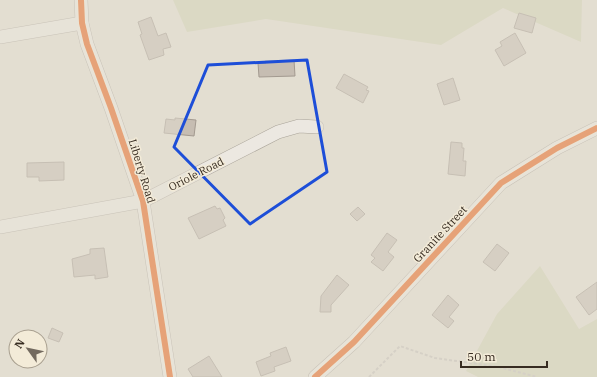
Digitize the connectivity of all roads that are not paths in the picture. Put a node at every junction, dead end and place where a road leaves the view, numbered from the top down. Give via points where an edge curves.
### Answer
1 (81, 0) edge
2 (82, 23) junction
3 (0, 37) edge
4 (317, 127) dead end
5 (597, 128) edge
6 (143, 201) junction
7 (0, 227) edge
8 (170, 377) edge
9 (315, 377) edge

1 - 2 street, Liberty Road
2 - 3 street
2 - 6 street, Liberty Road via 87,44
4 - 6 street, Oriole Road via 299,126 278,132
5 - 9 street, Granite Street via 557,148 501,183 354,342
6 - 7 street, Oriole Road
6 - 8 street, Liberty Road

